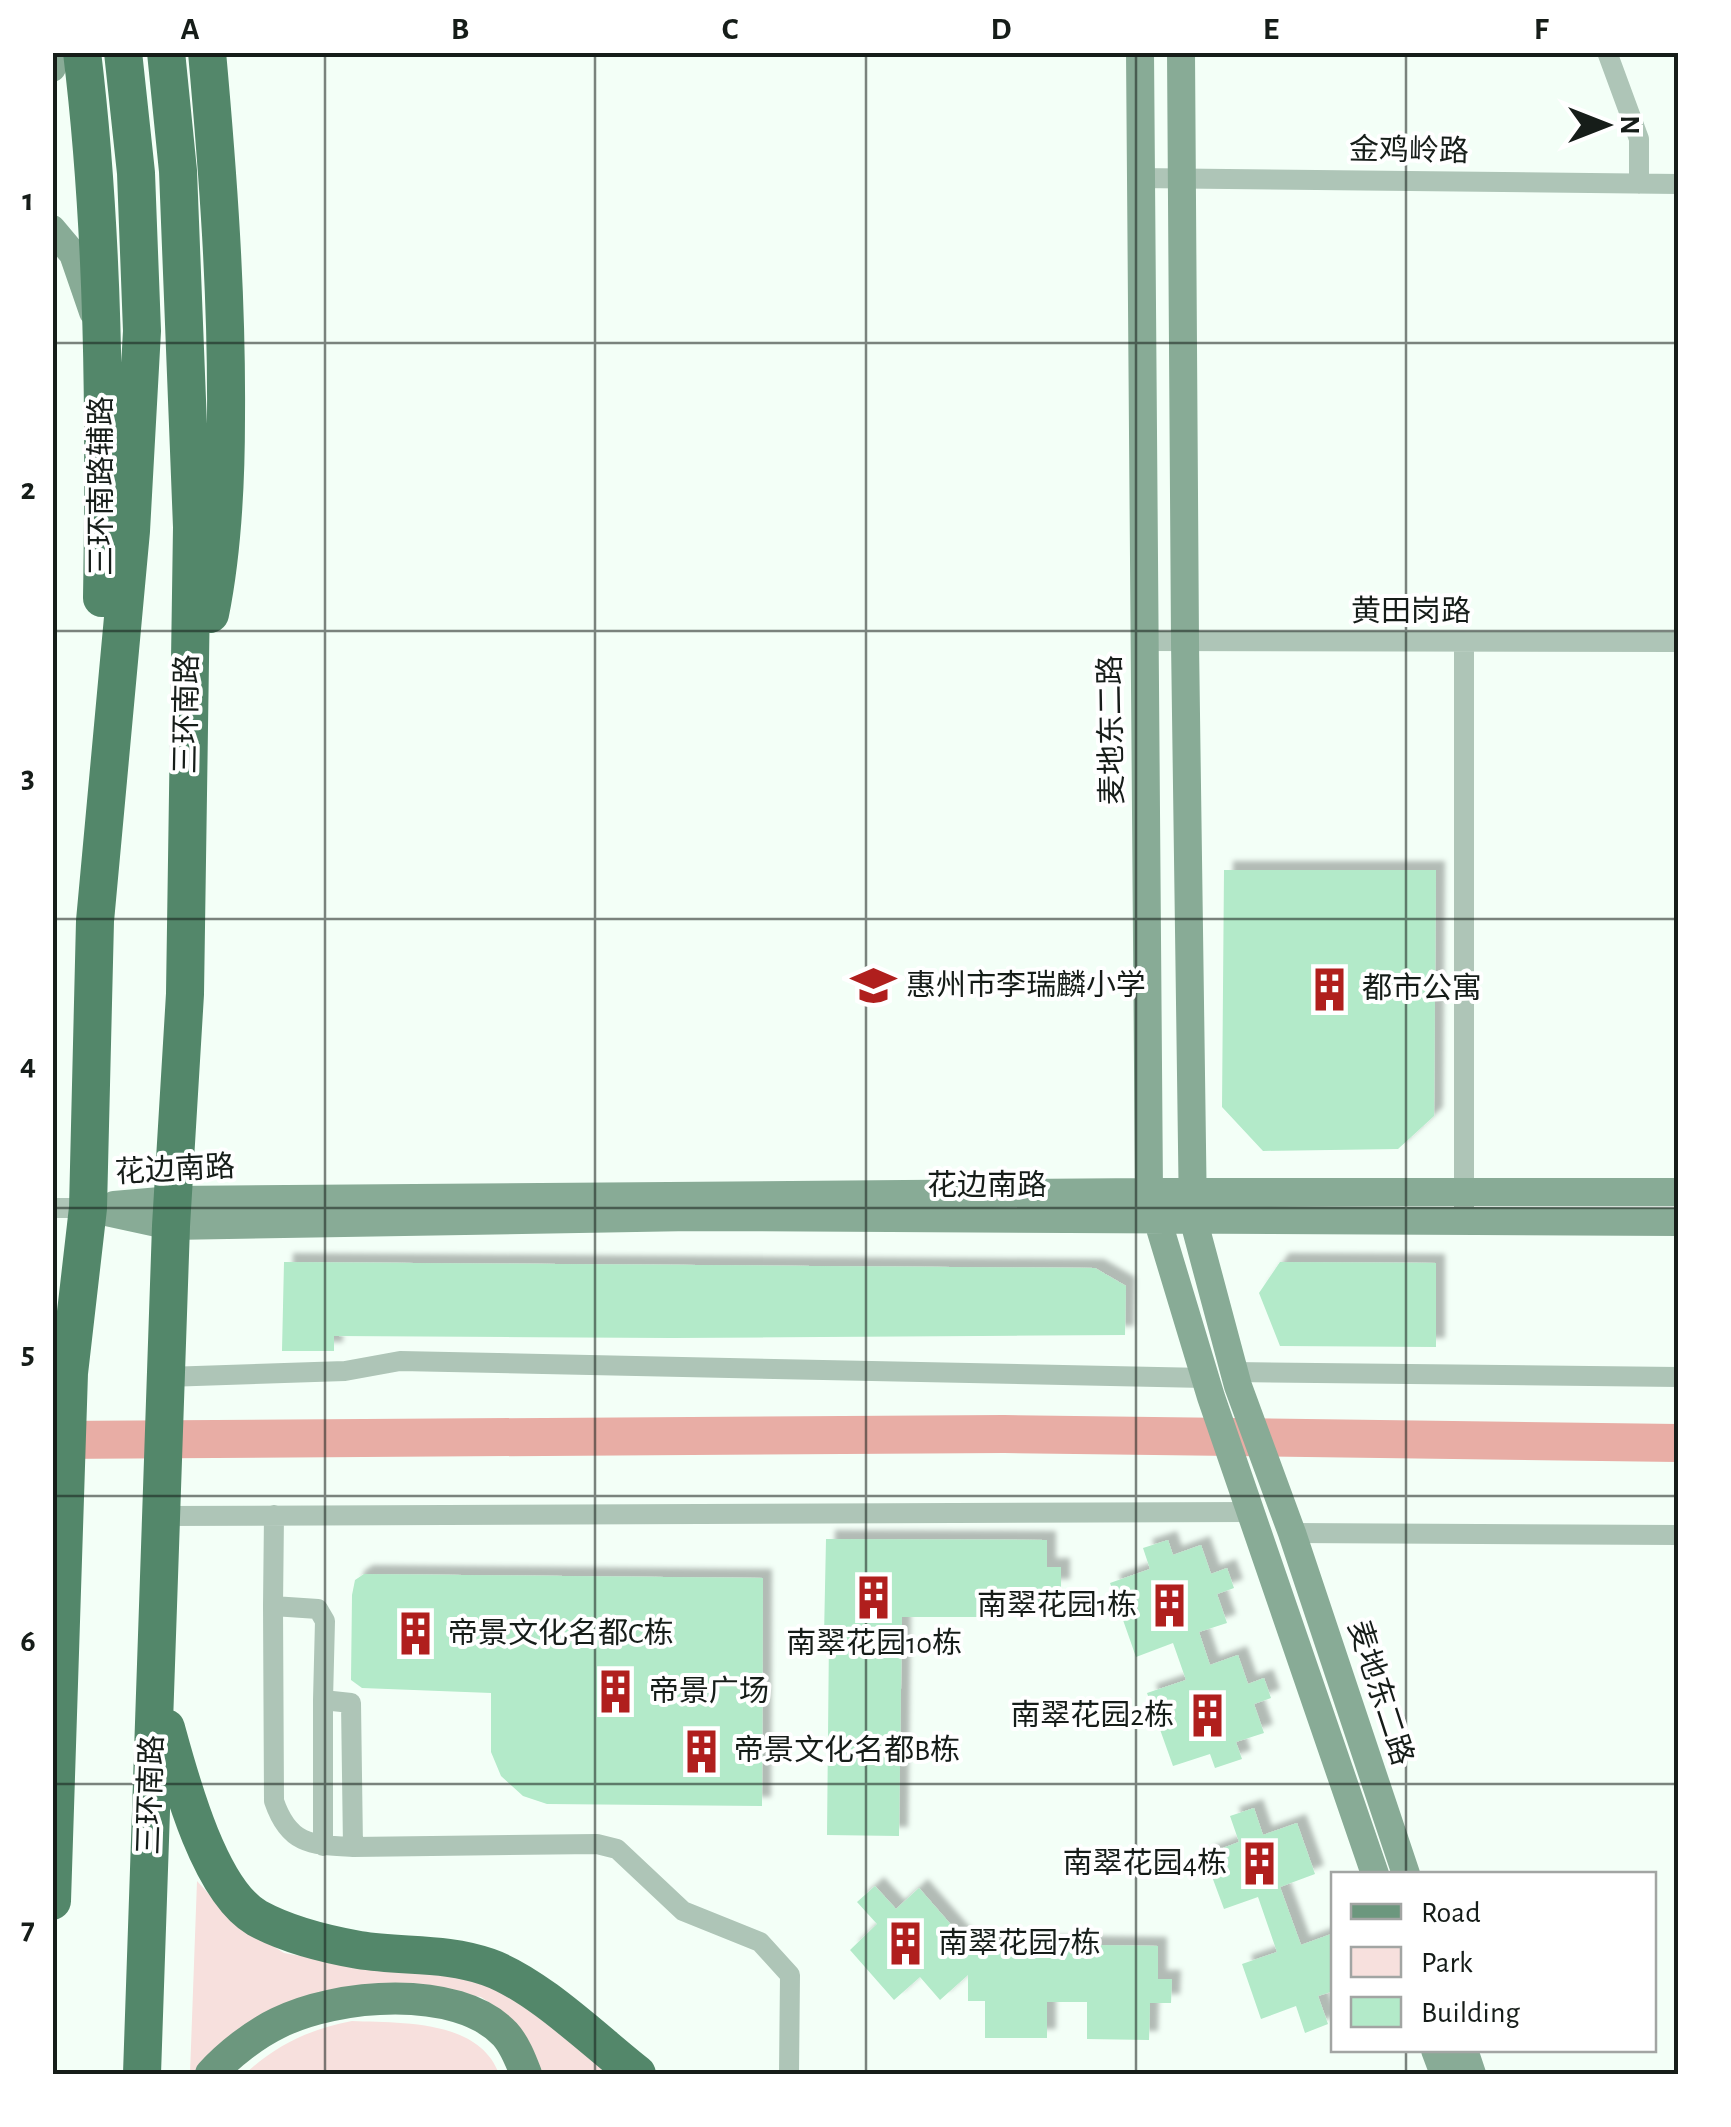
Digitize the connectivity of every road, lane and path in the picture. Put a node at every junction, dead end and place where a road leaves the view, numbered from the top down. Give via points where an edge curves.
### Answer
1 (58, 52) edge
2 (82, 52) edge
3 (123, 52) edge
4 (166, 52) edge
5 (207, 52) edge
6 (1140, 52) edge
7 (1181, 52) edge
8 (1607, 52) edge
9 (52, 68) edge
10 (1138, 178) junction
11 (1180, 178) junction
12 (1639, 184) junction
13 (1678, 184) edge
14 (52, 230) edge
15 (102, 338) junction
16 (1144, 641) junction
17 (1184, 642) junction
18 (1464, 642) junction
19 (1678, 642) edge
20 (186, 730) junction
21 (96, 921) junction
22 (1149, 1192) junction
23 (1678, 1192) edge
24 (1192, 1205) junction
25 (1464, 1206) junction
26 (70, 1208) edge
27 (172, 1213) junction
28 (1158, 1219) junction
29 (1678, 1222) edge
30 (166, 1377) junction
31 (1678, 1378) edge
32 (1236, 1379) junction
33 (1208, 1388) junction
34 (1251, 1512) junction
35 (59, 1515) edge
36 (274, 1515) junction
37 (161, 1516) junction
38 (1292, 1533) junction
39 (1678, 1535) edge
40 (274, 1606) junction
41 (56, 1678) edge
42 (155, 1689) junction
43 (323, 1700) junction
44 (323, 1846) junction
45 (353, 1847) junction
46 (1374, 1872) edge
47 (1405, 1872) edge
48 (52, 1901) edge
49 (142, 2074) edge
50 (211, 2074) edge
51 (526, 2074) edge
52 (637, 2074) edge
53 (788, 2074) edge

1 - 9 street
2 - 15 highway, 三环南路辅路
3 - 21 highway via 142,332
4 - 20 highway, 三环南路 via 178,171 192,527
5 - 20 highway via 227,335 226,484 214,597
6 - 10 street, 麦地东二路
7 - 11 street
8 - 12 street via 1639,139
10 - 11 street, 金鸡岭路
10 - 16 street, 麦地东二路
11 - 12 street, 金鸡岭路
11 - 17 street
12 - 13 street, 金鸡岭路
14 - 15 street via 73,254
15 - 21 highway, 三环南路辅路
16 - 17 street, 黄田岗路
16 - 22 street, 麦地东二路
17 - 18 street, 黄田岗路
17 - 24 street
18 - 19 street, 黄田岗路
18 - 25 street
20 - 27 highway, 三环南路 via 185,994
21 - 26 highway
22 - 24 street, 花边南路
22 - 27 street, 花边南路
22 - 28 street, 麦地东二路
23 - 25 street, 花边南路
24 - 25 street, 花边南路
24 - 28 street, 花边南路
24 - 32 street
25 - 29 street, 花边南路
26 - 27 street, 花边南路
26 - 35 highway
27 - 28 street, 花边南路
27 - 30 highway, 三环南路
28 - 33 street, 麦地东二路
30 - 33 street via 344,1371 400,1362
30 - 37 highway, 三环南路
31 - 32 street
32 - 38 street, 麦地东二路
33 - 34 street, 麦地东二路
34 - 36 street
34 - 46 street, 麦地东二路
35 - 41 highway
36 - 37 street
36 - 40 street
37 - 42 highway, 三环南路
38 - 39 street
38 - 47 street, 麦地东二路
40 - 43 street via 318,1609 325,1621
40 - 44 street via 274,1802 289,1831
41 - 48 highway
42 - 49 highway, 三环南路
42 - 52 highway via 186,1800 217,1870 254,1916 302,1937 360,1950 461,1958 494,1969
43 - 44 street
43 - 45 street via 351,1703
44 - 45 street
45 - 53 street via 617,1849 684,1911 760,1942 790,1975
50 - 51 main road via 277,2023 339,2004 380,2000 436,2000 486,2018 506,2035

